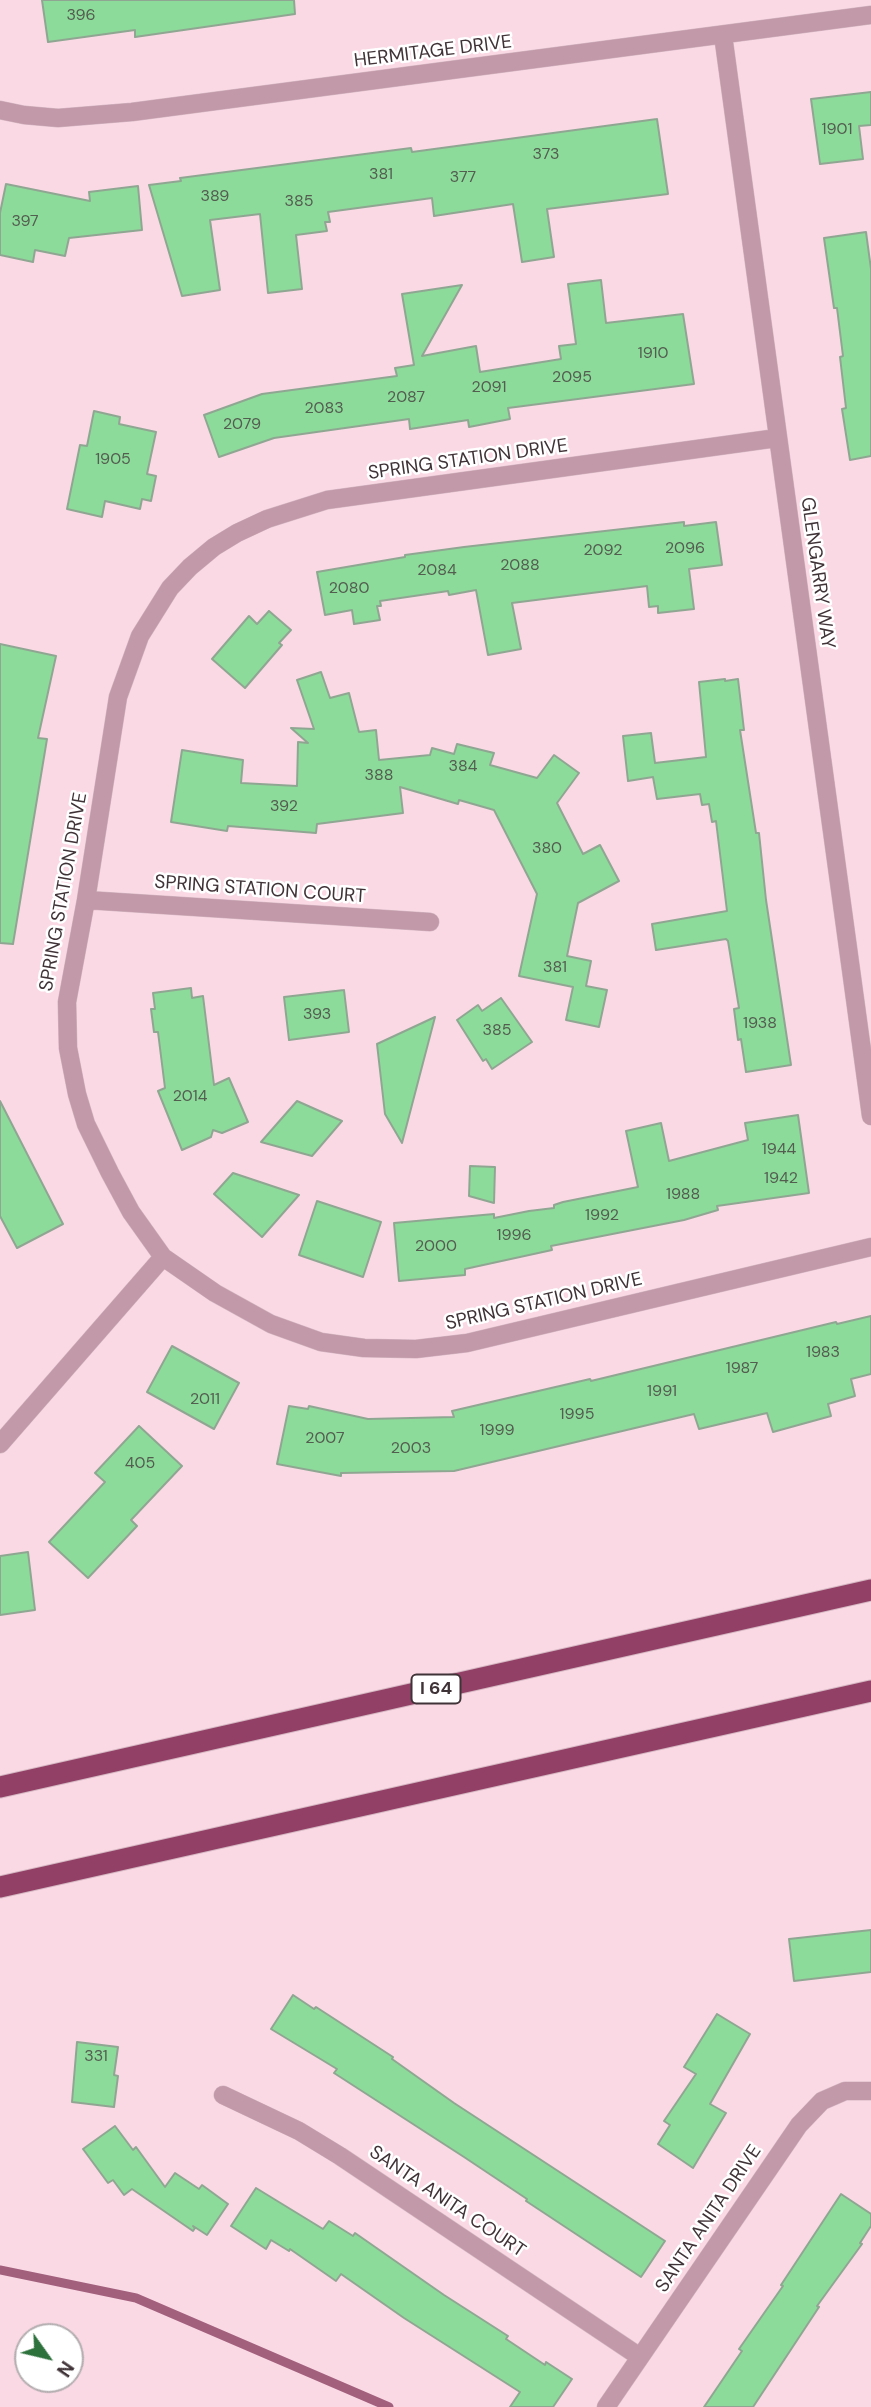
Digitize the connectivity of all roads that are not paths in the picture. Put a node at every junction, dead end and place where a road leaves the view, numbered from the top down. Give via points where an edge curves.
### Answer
1 (871, 15) edge
2 (723, 35) junction
3 (0, 110) edge
4 (777, 438) junction
5 (86, 900) junction
6 (430, 922) dead end
7 (871, 1116) edge
8 (871, 1247) edge
9 (163, 1257) junction
10 (0, 1444) edge
11 (871, 1590) edge
12 (871, 1691) edge
13 (0, 1787) edge
14 (0, 1887) edge
15 (871, 2091) edge
16 (223, 2095) dead end
17 (640, 2357) junction
18 (606, 2407) edge

1 - 2 street, HERMITAGE DRIVE
2 - 3 street, HERMITAGE DRIVE via 132,113 58,118
2 - 4 street, GLENGARRY WAY
4 - 5 street, SPRING STATION DRIVE via 327,500 267,519 214,547 170,588 140,636 118,698
4 - 7 street, GLENGARRY WAY
5 - 6 street, SPRING STATION COURT
5 - 9 street, SPRING STATION DRIVE via 66,1002 77,1094 110,1174
8 - 9 street, SPRING STATION DRIVE via 467,1343 416,1349 321,1342 271,1324
9 - 10 street
11 - 13 highway, I 64
12 - 14 highway
15 - 17 street, SANTA ANITA DRIVE via 845,2091 822,2101 799,2125
16 - 17 street, SANTA ANITA COURT via 330,2150
17 - 18 street, SANTA ANITA DRIVE

